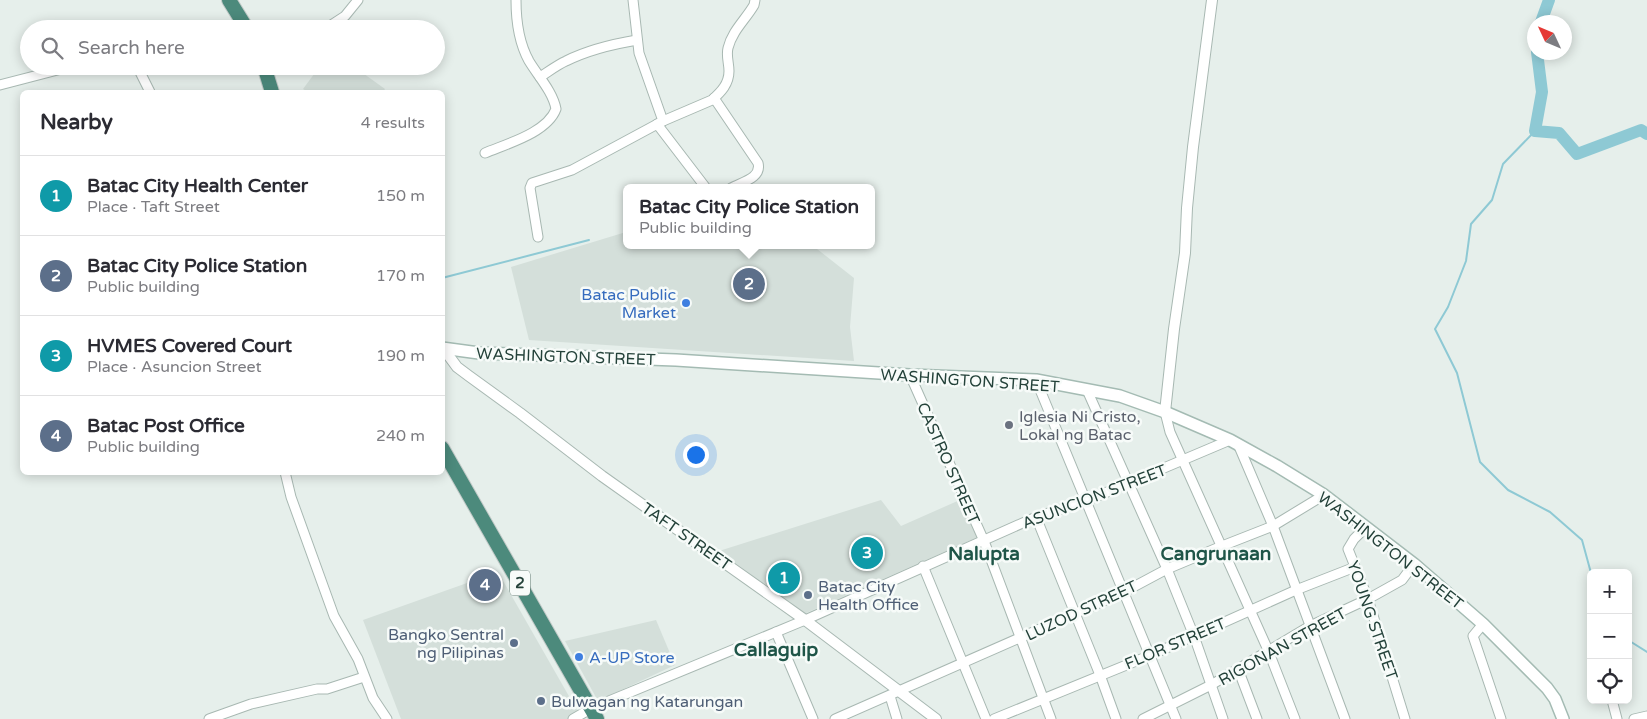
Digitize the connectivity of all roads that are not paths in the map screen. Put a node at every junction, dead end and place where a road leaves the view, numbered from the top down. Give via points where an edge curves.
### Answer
1 (229, 0) edge
2 (358, 0) edge
3 (516, 0) edge
4 (633, 0) edge
5 (755, 0) edge
6 (1212, 0) edge
7 (241, 20) edge
8 (339, 20) edge
9 (637, 40) junction
10 (40, 75) edge
11 (142, 75) edge
12 (267, 75) edge
13 (540, 77) junction
14 (0, 86) edge
15 (149, 90) edge
16 (271, 90) edge
17 (714, 98) junction
18 (660, 123) junction
19 (485, 152) dead end
20 (703, 184) edge
21 (739, 184) edge
22 (538, 237) dead end
23 (445, 348) edge
24 (445, 351) edge
25 (910, 375) junction
26 (1036, 380) junction
27 (1087, 390) junction
28 (1165, 412) junction
29 (1234, 442) junction
30 (445, 453) edge
31 (1184, 461) junction
32 (286, 475) edge
33 (1129, 484) junction
34 (1324, 495) junction
35 (1086, 501) junction
36 (1036, 517) junction
37 (1273, 526) junction
38 (1366, 526) junction
39 (984, 541) junction
40 (1222, 546) junction
41 (1414, 564) junction
42 (923, 566) junction
43 (1355, 567) junction
44 (1167, 569) junction
45 (1296, 590) junction
46 (1124, 592) junction
47 (1368, 600) junction
48 (1250, 610) junction
49 (1074, 613) junction
50 (805, 620) junction
51 (1483, 624) junction
52 (1310, 626) junction
53 (776, 632) junction
54 (1194, 636) junction
55 (1021, 638) junction
56 (1268, 650) junction
57 (1150, 655) junction
58 (962, 663) junction
59 (1238, 669) junction
60 (1100, 675) junction
61 (364, 677) junction
62 (1211, 685) junction
63 (894, 694) junction
64 (1044, 700) junction
65 (1613, 704) edge
66 (1170, 705) junction
67 (594, 714) edge
68 (1647, 716) edge
69 (209, 719) edge
70 (387, 719) edge
71 (573, 719) edge
72 (813, 719) edge
73 (835, 719) edge
74 (898, 719) edge
75 (936, 719) edge
76 (986, 719) edge
77 (994, 719) edge
78 (1051, 719) edge
79 (1116, 719) edge
80 (1143, 719) edge
81 (1176, 719) edge
82 (1223, 719) edge
83 (1257, 719) edge
84 (1295, 719) edge
85 (1345, 719) edge
86 (1406, 719) edge
87 (1501, 719) edge
88 (1563, 719) edge
89 (1618, 719) edge
90 (1634, 719) edge

1 - 7 highway
2 - 8 street
3 - 13 street via 522,44
4 - 9 street
5 - 17 street via 728,47 728,81
6 - 28 street
9 - 13 street via 574,57
9 - 18 street
10 - 14 street
11 - 15 street
12 - 16 highway
13 - 19 street via 555,102 554,113 534,131
17 - 18 street
17 - 21 street via 760,168 756,175
18 - 20 street
18 - 22 street via 580,166 532,183 530,188
23 - 25 main road, WASHINGTON STREET via 479,353 676,360
24 - 50 street, TAFT STREET via 457,367 602,476
25 - 26 main road, WASHINGTON STREET
25 - 39 street, CASTRO STREET
26 - 27 main road, WASHINGTON STREET
26 - 35 street
27 - 28 main road, WASHINGTON STREET via 1120,396
27 - 33 street
28 - 29 main road, WASHINGTON STREET
28 - 31 street via 1170,432
29 - 31 street, ASUNCION STREET
29 - 34 main road, WASHINGTON STREET
29 - 37 street
30 - 67 highway, 2
31 - 33 street, ASUNCION STREET
31 - 40 street
32 - 61 street via 334,616 358,658
33 - 35 street, ASUNCION STREET
33 - 44 street
34 - 37 street, LUZOD STREET
34 - 38 main road, WASHINGTON STREET
35 - 36 street, ASUNCION STREET
35 - 46 street
36 - 39 street, ASUNCION STREET
36 - 49 street
37 - 40 street, LUZOD STREET
37 - 45 street
38 - 41 main road, WASHINGTON STREET
38 - 43 street, YOUNG STREET via 1348,549
39 - 42 street, ASUNCION STREET
39 - 55 street, CASTRO STREET
40 - 44 street, LUZOD STREET
40 - 48 street
41 - 47 street, RIGONAN STREET via 1402,580
41 - 51 main road, WASHINGTON STREET
42 - 50 street, ASUNCION STREET
42 - 58 street
43 - 45 street, FLOR STREET
43 - 47 street, YOUNG STREET
44 - 46 street, LUZOD STREET
44 - 54 street
45 - 48 street, FLOR STREET
45 - 52 street
46 - 49 street, LUZOD STREET
46 - 57 street
47 - 52 street, RIGONAN STREET
47 - 86 street, YOUNG STREET
48 - 54 street, FLOR STREET
48 - 56 street
49 - 55 street, LUZOD STREET
49 - 60 street
50 - 53 street, ASUNCION STREET
50 - 63 street, TAFT STREET
51 - 87 street via 1473,636
51 - 88 main road, WASHINGTON STREET via 1547,688
52 - 56 street, RIGONAN STREET
52 - 85 street
53 - 67 street, ASUNCION STREET
53 - 72 street
54 - 57 street, FLOR STREET
54 - 62 street
55 - 58 street, LUZOD STREET
55 - 64 street, CASTRO STREET
56 - 59 street, RIGONAN STREET
56 - 84 street
57 - 60 street, FLOR STREET
57 - 66 street
58 - 63 street, LUZOD STREET
58 - 76 street
59 - 62 street, RIGONAN STREET
59 - 83 street
60 - 64 street, FLOR STREET
60 - 79 street
61 - 69 street via 327,689 251,704
61 - 70 street
62 - 66 street, RIGONAN STREET
62 - 82 street
63 - 73 street, LUZOD STREET
63 - 74 street
63 - 75 street, TAFT STREET
64 - 77 street, FLOR STREET
64 - 78 street, CASTRO STREET
65 - 89 street
66 - 80 street, RIGONAN STREET
66 - 81 street
67 - 71 street, ASUNCION STREET
68 - 90 street

